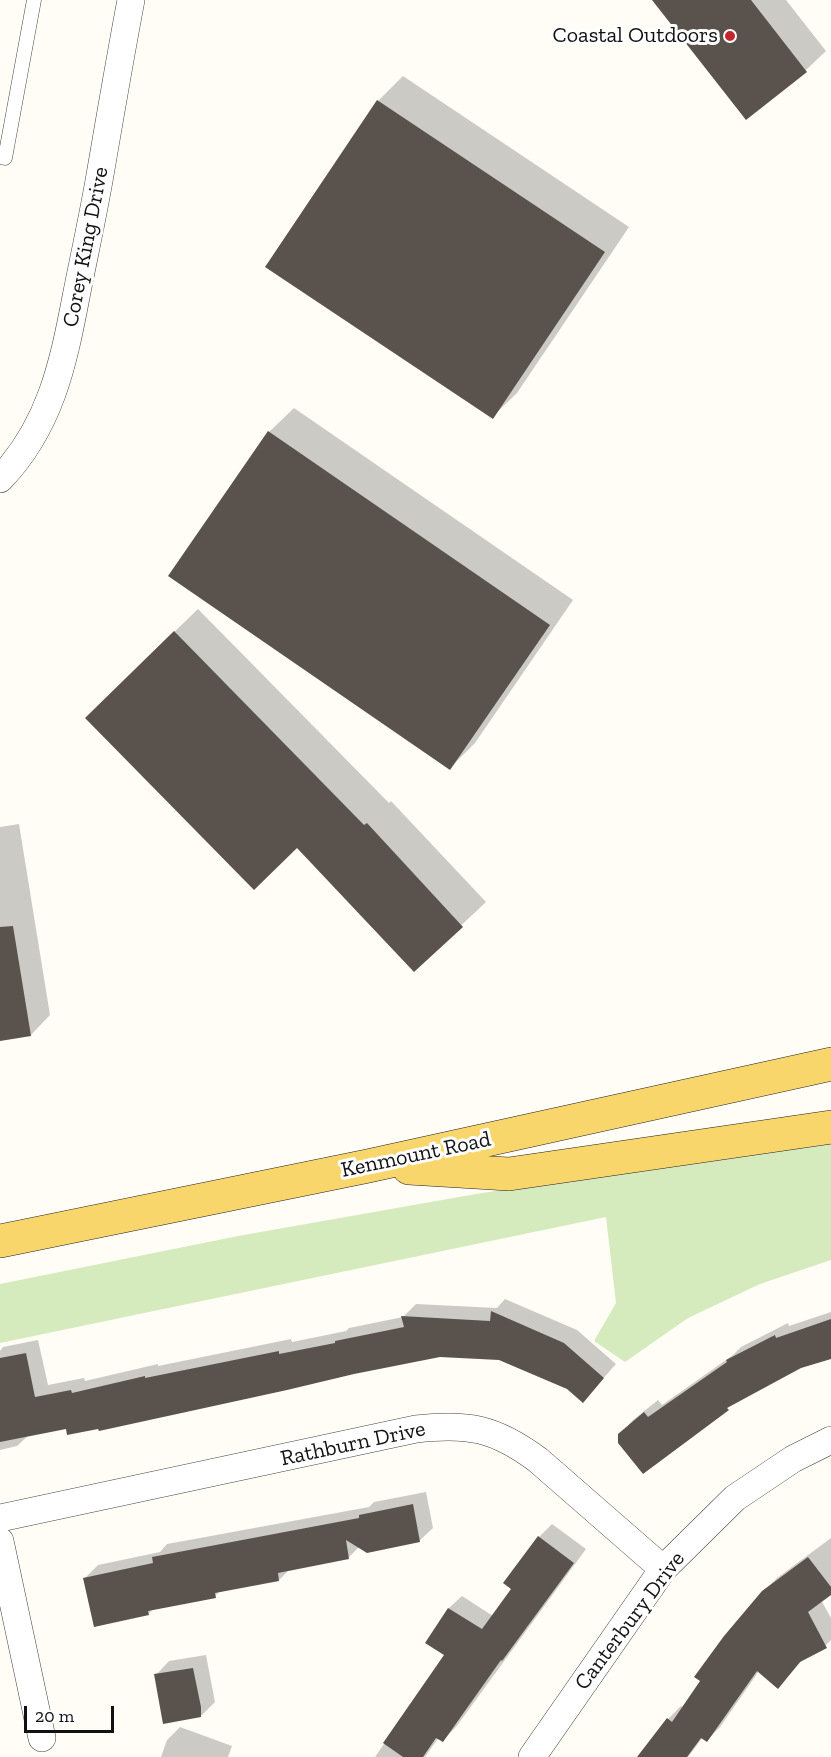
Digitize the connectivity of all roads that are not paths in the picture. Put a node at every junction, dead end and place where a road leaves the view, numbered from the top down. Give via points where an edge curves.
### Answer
1 (34, 0) edge
2 (130, 0) edge
3 (0, 158) edge
4 (0, 479) edge
5 (831, 1064) edge
6 (831, 1127) edge
7 (368, 1166) junction
8 (0, 1241) edge
9 (831, 1440) edge
10 (0, 1518) edge
11 (0, 1540) edge
12 (663, 1569) junction
13 (42, 1738) dead end
14 (532, 1757) edge

1 - 3 lane via 4,158
2 - 4 street, Corey King Drive via 65,353 34,436
5 - 7 main road, Kenmount Road
6 - 7 main road via 509,1174
7 - 8 main road, Kenmount Road
9 - 12 street, Canterbury Drive via 793,1459 735,1498
10 - 12 street, Rathburn Drive via 416,1429 469,1427 518,1445
11 - 13 street
12 - 14 street, Canterbury Drive

